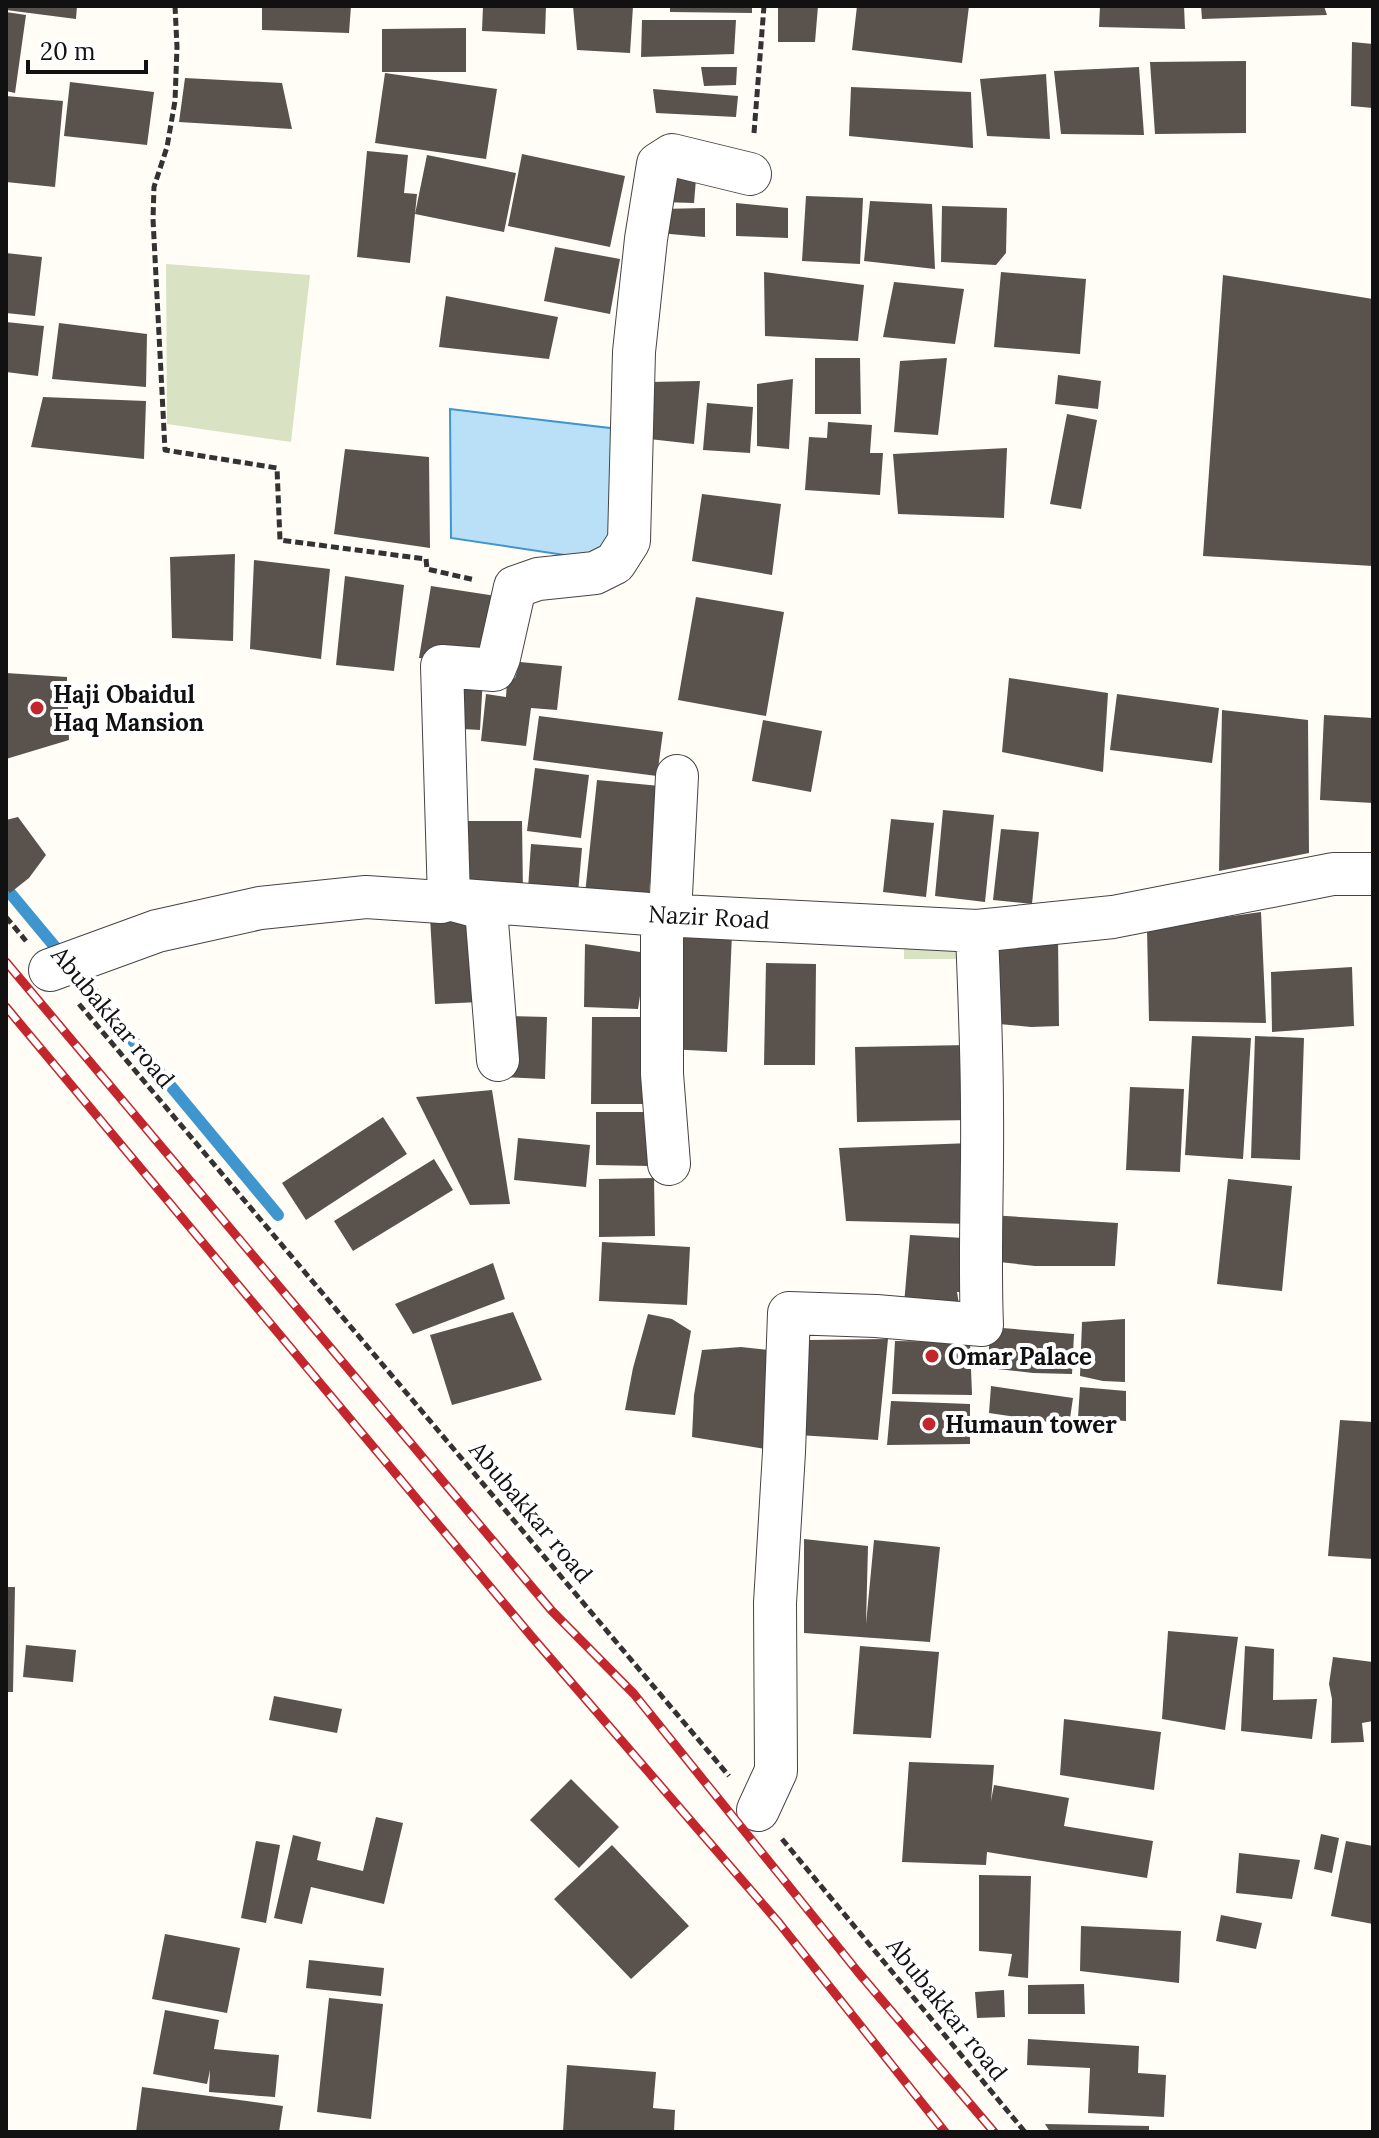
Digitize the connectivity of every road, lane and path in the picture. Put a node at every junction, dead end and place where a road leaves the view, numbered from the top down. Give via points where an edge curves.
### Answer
1 (175, 6) edge
2 (764, 6) edge
3 (750, 174) joint
4 (515, 587) junction
5 (677, 776) dead end
6 (1373, 874) edge
7 (449, 899) junction
8 (666, 915) junction
9 (6, 917) edge
10 (977, 931) junction
11 (50, 970) junction
12 (498, 1060) dead end
13 (669, 1164) dead end
14 (758, 1810) junction
15 (1025, 2132) edge

1 - 4 path via 175,101 154,187 153,219 165,450 277,468 280,540 426,559 427,569
2 - 3 path
3 - 4 street via 672,155 658,164 634,352 629,541 615,563 595,573
4 - 7 street via 494,670 442,666
5 - 8 street
6 - 10 street, Nazir Road via 1333,874 1113,917
7 - 8 street, Nazir Road
7 - 11 street, Nazir Road via 366,897 260,908 157,931
7 - 12 street via 486,909
8 - 10 street, Nazir Road
8 - 13 street via 662,1074
9 - 11 path, Abubakkar road
10 - 14 street via 982,1325 789,1313 775,1603 776,1771
11 - 14 path, Abubakkar road
14 - 15 path, Abubakkar road

